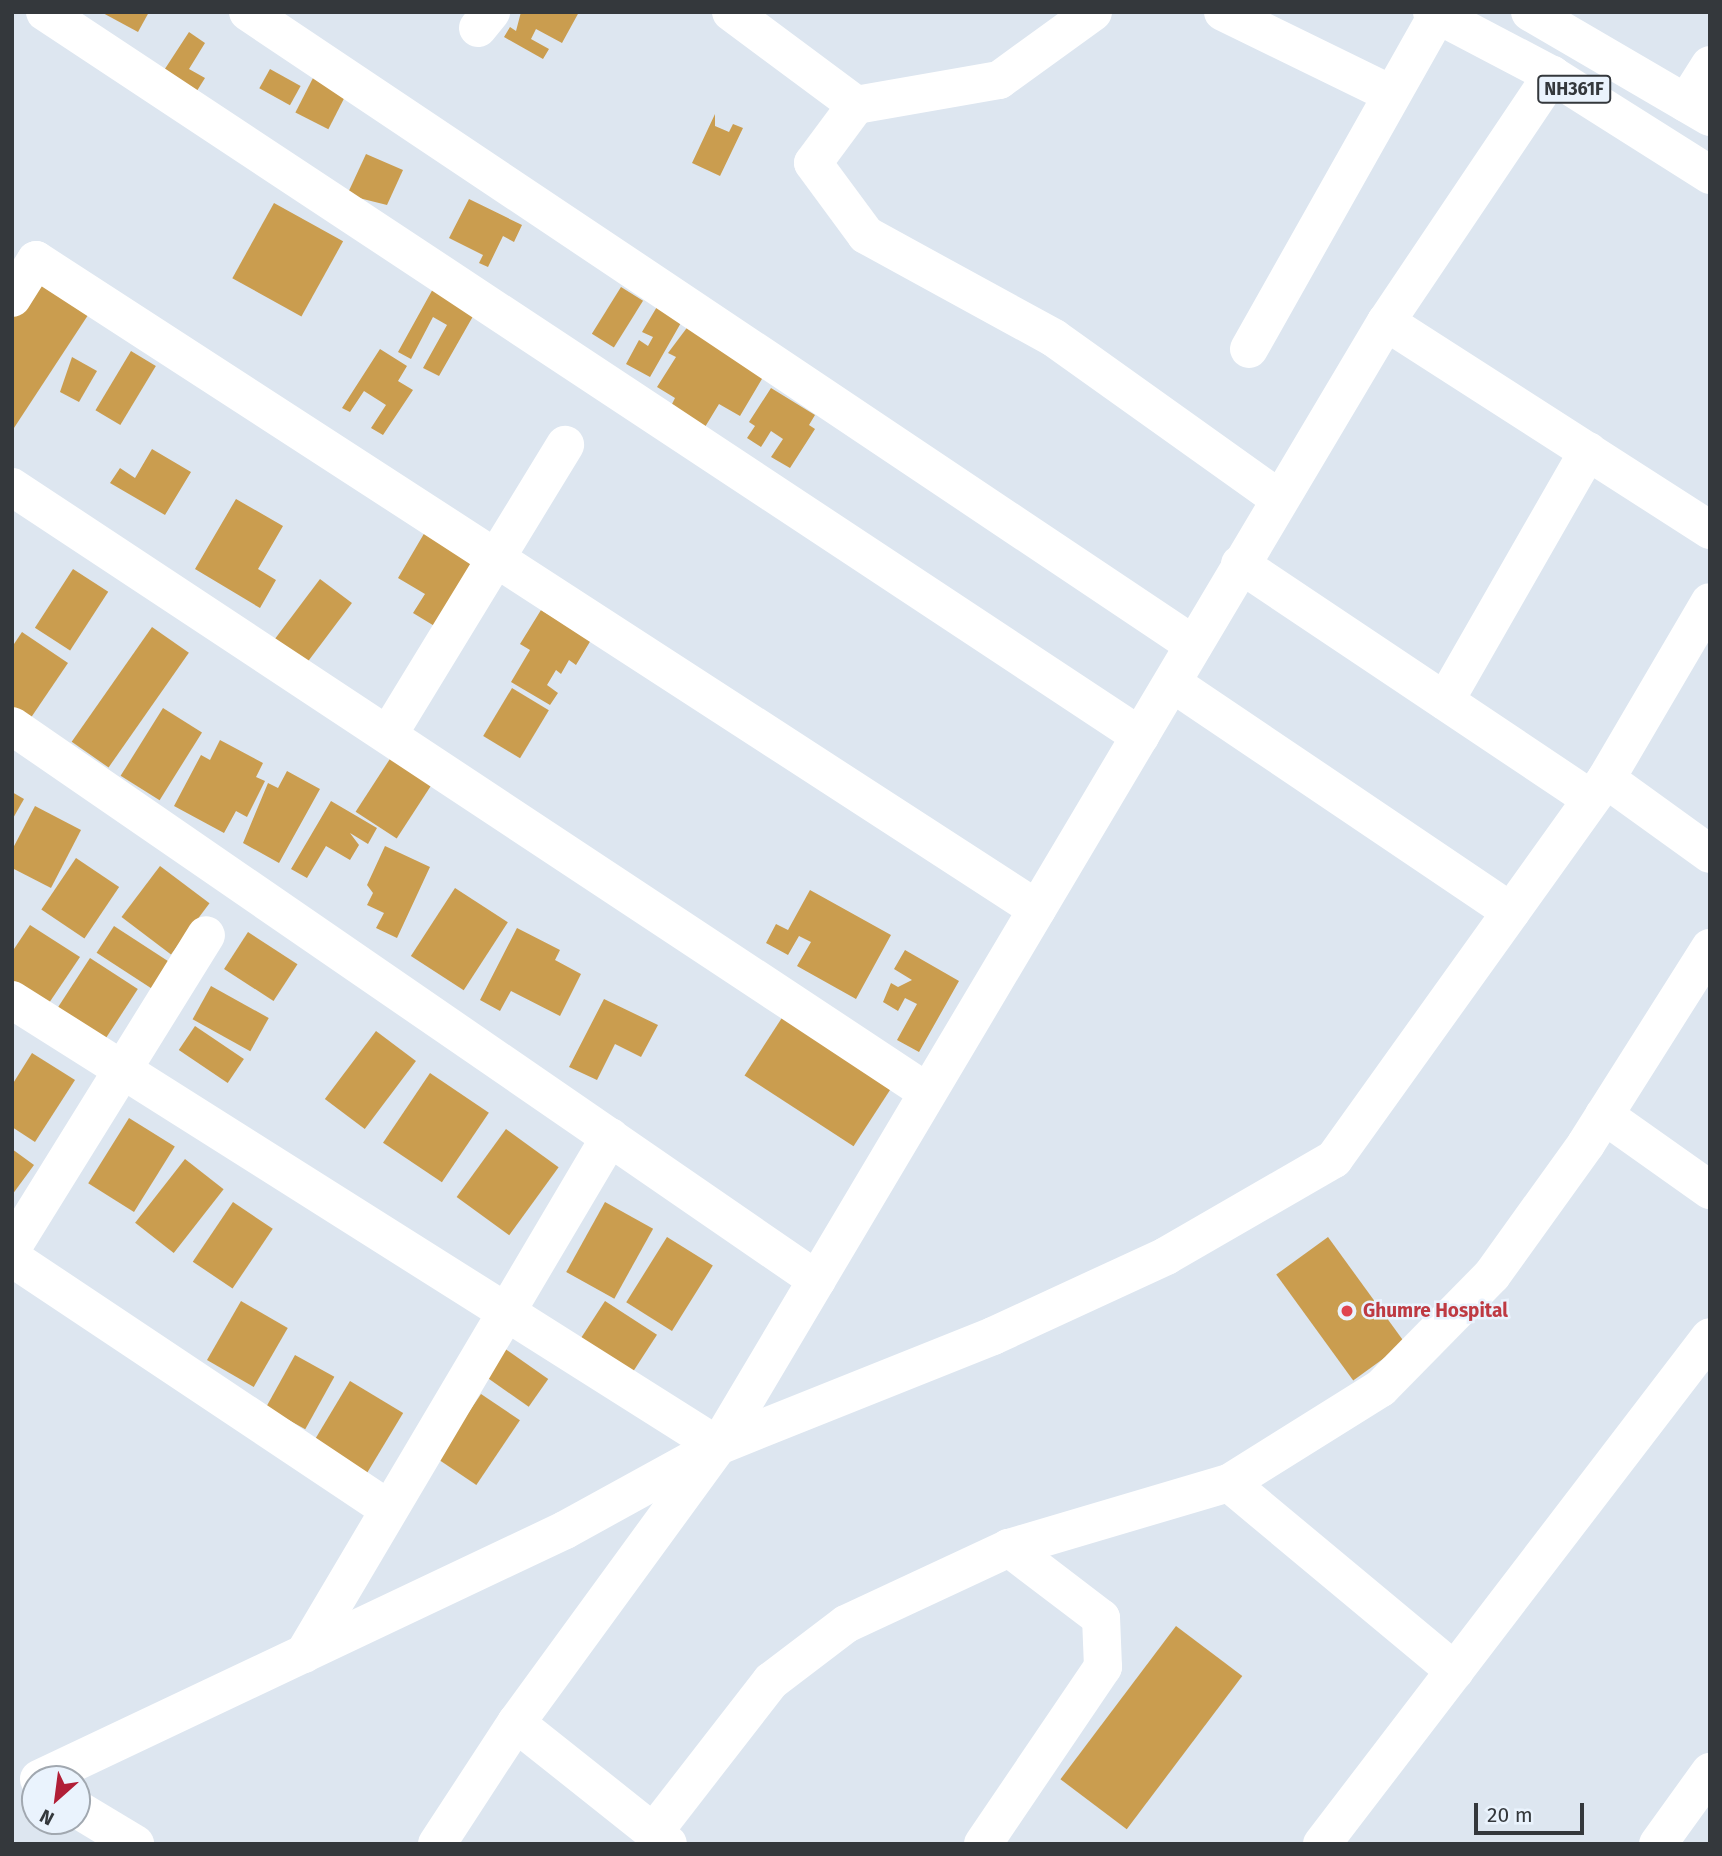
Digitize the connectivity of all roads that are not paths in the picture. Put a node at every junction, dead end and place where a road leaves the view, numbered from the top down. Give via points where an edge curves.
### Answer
1 (45, 12) edge
2 (248, 12) edge
3 (731, 12) edge
4 (1093, 12) edge
5 (1223, 12) edge
6 (1530, 12) edge
7 (1434, 14) edge
8 (1710, 65) edge
9 (1552, 75) junction
10 (1391, 94) junction
11 (856, 105) junction
12 (1698, 110) edge
13 (1710, 175) edge
14 (12, 298) edge
15 (1386, 322) junction
16 (1249, 349) dead end
17 (565, 445) dead end
18 (1588, 452) junction
19 (12, 487) edge
20 (1280, 499) junction
21 (1710, 530) edge
22 (496, 558) junction
23 (1240, 564) junction
24 (1710, 602) edge
25 (1194, 645) junction
26 (1172, 683) junction
27 (1445, 701) junction
28 (12, 726) edge
29 (388, 735) junction
30 (1140, 736) junction
31 (1599, 789) junction
32 (1710, 853) edge
33 (1037, 909) junction
34 (1511, 912) junction
35 (206, 935) dead end
36 (1710, 948) edge
37 (12, 1000) edge
38 (123, 1070) junction
39 (928, 1092) junction
40 (1604, 1115) junction
41 (610, 1137) junction
42 (1710, 1190) edge
43 (12, 1248) edge
44 (12, 1258) edge
45 (817, 1280) junction
46 (506, 1312) junction
47 (1710, 1337) edge
48 (718, 1446) junction
49 (1229, 1483) junction
50 (389, 1509) junction
51 (1009, 1548) junction
52 (304, 1654) junction
53 (1455, 1671) junction
54 (516, 1723) junction
55 (62, 1765) edge
56 (1710, 1772) edge
57 (91, 1818) edge
58 (660, 1838) edge
59 (135, 1844) edge
60 (437, 1844) edge
61 (983, 1844) edge
62 (1322, 1844) edge
63 (1658, 1844) edge

1 - 30 main road
2 - 25 main road
3 - 11 main road
4 - 11 main road via 999,80
5 - 10 main road
6 - 12 main road, NH361F
7 - 9 main road, NH361F
7 - 10 main road
8 - 12 main road
9 - 13 main road, NH361F
9 - 15 main road
10 - 16 main road
11 - 20 main road via 813,163 866,235 1054,338
14 - 22 main road via 36,260
15 - 18 main road
15 - 20 main road
17 - 22 main road
18 - 21 main road
18 - 27 main road
19 - 29 main road
20 - 23 main road
22 - 29 main road
22 - 33 main road
23 - 25 main road
23 - 27 main road
24 - 31 main road
25 - 26 main road
26 - 30 main road
26 - 34 main road
27 - 31 main road
28 - 41 main road
29 - 39 main road
30 - 33 main road
31 - 32 main road
31 - 34 main road
33 - 39 main road
34 - 48 main road via 1334,1159 1166,1256 1006,1331
35 - 38 main road
36 - 40 main road
37 - 38 main road
38 - 43 main road
38 - 46 main road
39 - 45 main road
40 - 42 main road
40 - 49 main road via 1492,1275 1381,1388
41 - 45 main road
41 - 46 main road
44 - 50 main road
45 - 48 main road
46 - 48 main road
46 - 50 main road
47 - 53 main road
48 - 52 main road via 565,1530
48 - 54 main road
49 - 51 main road
49 - 53 main road
50 - 52 main road
51 - 58 main road via 846,1624 771,1681
51 - 61 main road via 1101,1618 1103,1667
52 - 55 main road
53 - 62 main road
54 - 58 main road
54 - 60 main road
56 - 63 main road
57 - 59 main road

